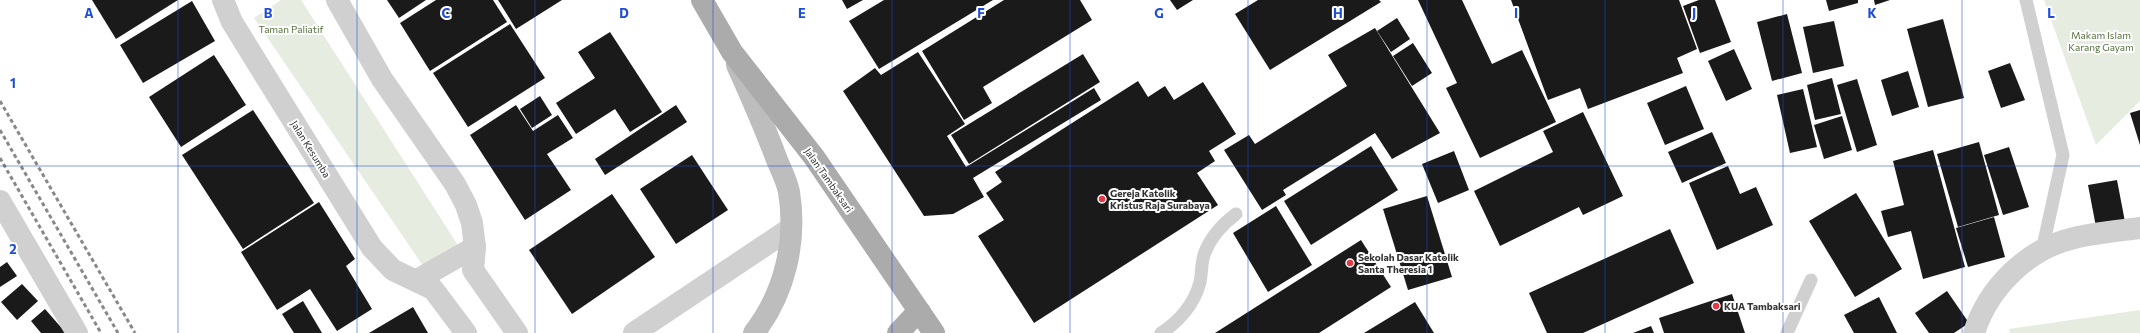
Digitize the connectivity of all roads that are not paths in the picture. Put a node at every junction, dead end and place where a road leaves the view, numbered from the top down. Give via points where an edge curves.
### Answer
1 (223, 0) edge
2 (337, 0) edge
3 (702, 0) edge
4 (2026, 0) edge
5 (732, 52) junction
6 (0, 201) edge
7 (1236, 214) dead end
8 (791, 228) junction
9 (2140, 228) edge
10 (475, 247) junction
11 (2042, 251) junction
12 (417, 280) junction
13 (1811, 280) dead end
14 (920, 312) junction
15 (77, 333) edge
16 (466, 333) edge
17 (517, 333) edge
18 (634, 333) edge
19 (754, 333) edge
20 (898, 333) edge
21 (934, 333) edge
22 (1161, 333) edge
23 (1787, 333) edge
24 (1974, 333) edge

1 - 12 street, Jalan Kesumba via 232,22 372,248 393,270
2 - 10 street via 382,79 455,184 472,223
3 - 5 main road, Jalan Tambaksari
4 - 11 lane via 2063,155
5 - 8 main road, Jalan Tambaksari via 764,126 788,191
5 - 14 main road, Jalan Tambaksari via 814,157
6 - 15 street
7 - 22 lane via 1221,227 1205,252 1199,284 1190,305
8 - 18 street
8 - 19 main road, Jalan Tambaksari via 788,264 777,295
9 - 11 street via 2072,239
10 - 12 street
10 - 17 street via 473,270
11 - 24 street via 2006,278 1983,307
12 - 16 street, Jalan Kesumba via 433,289
13 - 23 lane
14 - 20 main road
14 - 21 main road, Jalan Tambaksari

